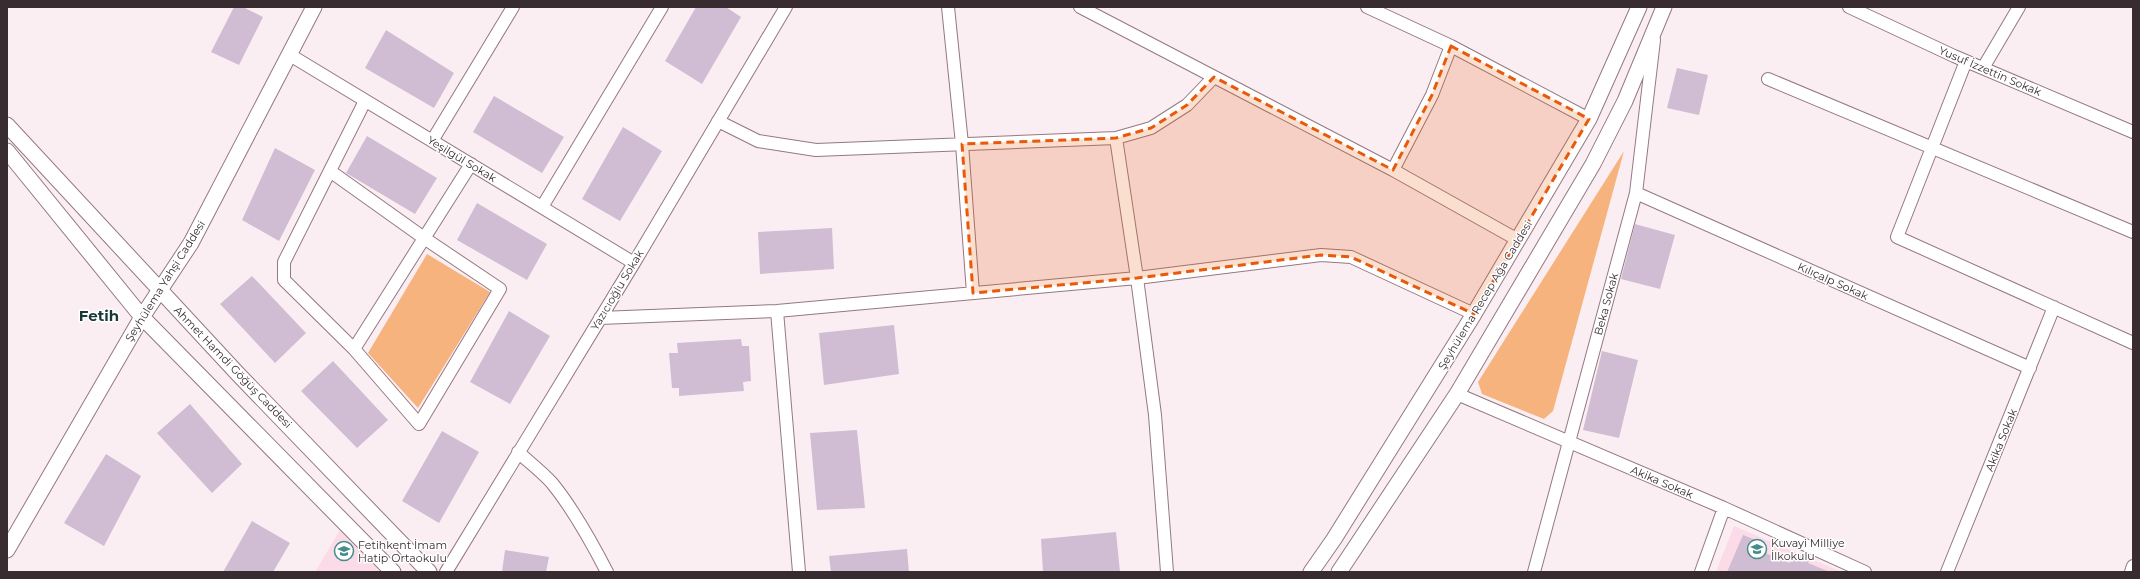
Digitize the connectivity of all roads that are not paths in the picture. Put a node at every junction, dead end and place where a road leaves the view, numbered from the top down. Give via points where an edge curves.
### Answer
1 (314, 7) edge
2 (513, 7) edge
3 (662, 7) edge
4 (772, 7) edge
5 (948, 7) edge
6 (1080, 7) edge
7 (1366, 7) edge
8 (1640, 7) edge
9 (1664, 7) edge
10 (1848, 7) edge
11 (2018, 7) edge
12 (784, 10) edge
13 (1654, 32) junction
14 (1451, 46) junction
15 (290, 55) junction
16 (1966, 61) junction
17 (1983, 68) junction
18 (1214, 77) junction
19 (1768, 79) dead end
20 (365, 101) junction
21 (1589, 119) junction
22 (718, 121) junction
23 (7, 125) edge
24 (2133, 132) edge
25 (1116, 138) junction
26 (432, 141) junction
27 (962, 144) junction
28 (1932, 148) junction
29 (8, 153) edge
30 (470, 164) junction
31 (1393, 170) junction
32 (330, 171) junction
33 (1636, 194) junction
34 (542, 207) junction
35 (2133, 232) edge
36 (424, 238) junction
37 (1518, 240) junction
38 (634, 263) junction
39 (1137, 278) junction
40 (159, 290) junction
41 (973, 293) junction
42 (2054, 307) junction
43 (777, 311) junction
44 (1474, 314) junction
45 (142, 317) junction
46 (600, 318) junction
47 (2133, 343) edge
48 (354, 349) junction
49 (2030, 368) junction
50 (1457, 394) junction
51 (1569, 442) junction
52 (518, 452) junction
53 (1724, 508) junction
54 (7, 550) edge
55 (2133, 566) edge
56 (393, 572) edge
57 (429, 572) edge
58 (446, 572) edge
59 (607, 572) edge
60 (799, 572) edge
61 (1167, 572) edge
62 (1311, 572) edge
63 (1339, 572) edge
64 (1534, 572) edge
65 (1701, 572) edge
66 (1865, 572) edge
67 (1947, 572) edge
68 (2130, 572) edge

1 - 15 street, Şeyhülema Yahşi Caddesi
2 - 26 street
3 - 34 street
4 - 12 street
5 - 27 street
6 - 18 street
7 - 14 street
8 - 21 street, Şeyhülema Recep Ağa Caddesi
9 - 13 street
10 - 16 street, Yusuf İzzettin Sokak
11 - 17 street
12 - 22 street, Yazıcıoğlu Sokak
13 - 33 street, Beka Sokak
13 - 50 street via 1625,101 1593,164
14 - 21 street
14 - 31 street via 1432,95
15 - 20 street, Yeşilgül Sokak
15 - 40 street, Şeyhülema Yahşi Caddesi via 191,243
16 - 17 street, Yusuf İzzettin Sokak
16 - 28 street
17 - 24 street, Yusuf İzzettin Sokak
18 - 25 street via 1187,104 1151,128
18 - 31 street
19 - 28 street
20 - 26 street, Yeşilgül Sokak
20 - 32 street
21 - 37 street, Şeyhülema Recep Ağa Caddesi
22 - 27 street via 758,141 816,150
22 - 38 street, Yazıcıoğlu Sokak
23 - 40 street, Ahmet Hamdi Göğüş Caddesi
25 - 27 street
25 - 39 street
26 - 30 street, Yeşilgül Sokak
27 - 41 street
28 - 35 street
28 - 42 street via 1897,237
29 - 45 street
30 - 34 street, Yeşilgül Sokak
30 - 36 street
31 - 37 street
32 - 36 street
32 - 48 street via 284,262 284,280
33 - 49 street, Kılıçalp Sokak
33 - 51 street, Beka Sokak
34 - 38 street, Yeşilgül Sokak
36 - 48 street
36 - 48 street via 500,289 419,424
37 - 44 street, Şeyhülema Recep Ağa Caddesi
38 - 46 street, Yazıcıoğlu Sokak
39 - 41 street
39 - 44 street via 1321,255 1351,257
39 - 61 street via 1155,415
40 - 45 street, Şeyhülema Yahşi Caddesi
40 - 57 street, Ahmet Hamdi Göğüş Caddesi
41 - 43 street
42 - 47 street
42 - 49 street, Akika Sokak
43 - 46 street
43 - 60 street
44 - 62 street, Şeyhülema Recep Ağa Caddesi
45 - 54 street, Şeyhülema Yahşi Caddesi
45 - 56 street
46 - 52 street, Yazıcıoğlu Sokak
49 - 67 street, Akika Sokak
50 - 51 street, Akika Sokak
50 - 63 street
51 - 53 street, Akika Sokak
51 - 64 street, Beka Sokak
52 - 58 street, Yazıcıoğlu Sokak
52 - 59 street via 555,488 575,515
53 - 65 street
53 - 66 street, Akika Sokak
55 - 68 street

